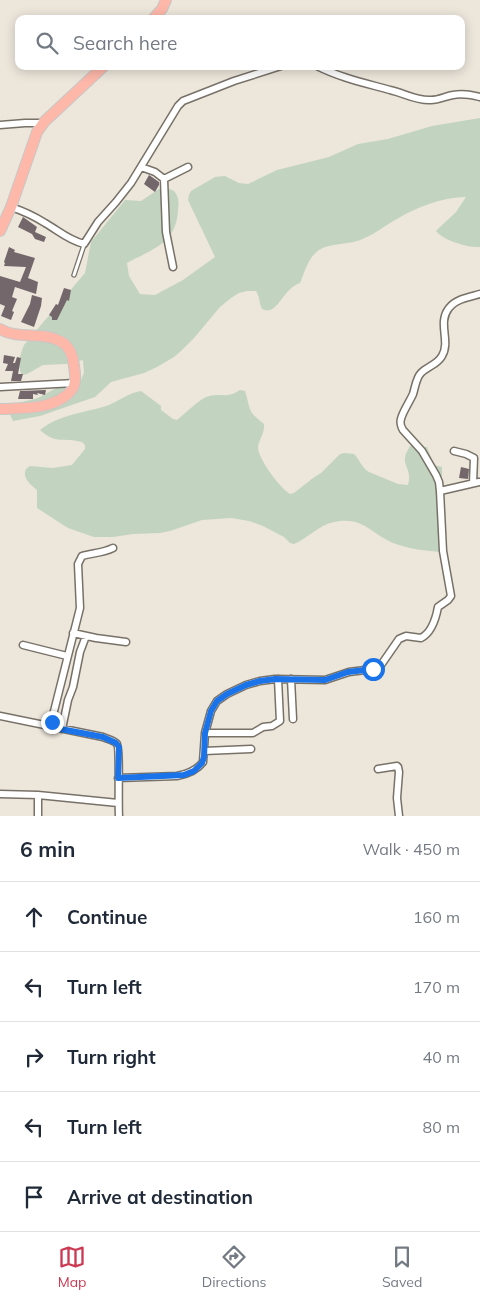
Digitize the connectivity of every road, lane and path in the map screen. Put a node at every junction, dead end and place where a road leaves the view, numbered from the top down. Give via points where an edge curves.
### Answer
1 (166, 0) edge
2 (157, 15) edge
3 (100, 70) edge
4 (268, 70) edge
5 (325, 70) edge
6 (480, 97) edge
7 (43, 123) junction
8 (0, 125) edge
9 (141, 167) junction
10 (188, 167) dead end
11 (164, 179) junction
12 (11, 208) junction
13 (0, 231) edge
14 (84, 244) junction
15 (173, 267) dead end
16 (74, 275) dead end
17 (480, 294) edge
18 (0, 328) edge
19 (75, 383) junction
20 (0, 387) edge
21 (0, 409) edge
22 (454, 452) dead end
23 (476, 483) edge
24 (440, 491) junction
25 (113, 548) dead end
26 (73, 633) junction
27 (86, 636) junction
28 (126, 642) dead end
29 (23, 645) dead end
30 (68, 656) junction
31 (278, 679) junction
32 (291, 679) junction
33 (0, 716) edge
34 (293, 718) dead end
35 (50, 727) junction
36 (62, 729) junction
37 (205, 733) junction
38 (251, 749) dead end
39 (204, 751) junction
40 (378, 768) dead end
41 (118, 778) junction
42 (0, 794) edge
43 (38, 795) junction
44 (118, 803) junction
45 (38, 816) edge
46 (119, 816) edge
47 (399, 816) edge

1 - 2 main road
3 - 7 main road
4 - 9 street via 183,101
5 - 6 street via 412,98 430,100 459,94
7 - 8 street
7 - 12 main road
9 - 11 street
9 - 14 street
10 - 11 street
11 - 15 street via 166,232
12 - 13 main road
12 - 14 street
14 - 16 lane
17 - 24 street via 456,302 444,315 444,354 421,373 401,418 403,430 422,451 436,476
18 - 19 main road via 6,333 44,336 66,344 73,356
19 - 20 street
19 - 21 main road via 69,393 54,402 33,408
22 - 23 street via 474,458
23 - 24 street
24 - 32 street via 443,551 451,596 438,607 437,616 426,635 399,639 381,665 373,669 348,672 325,680
25 - 26 street via 82,556 78,564 80,608
26 - 27 street
26 - 30 street
27 - 28 street
27 - 36 street
29 - 30 street
30 - 35 street
31 - 32 street
31 - 37 street via 246,685 217,701
31 - 37 street via 279,722 254,733
32 - 34 street
33 - 35 street
35 - 36 street
36 - 41 street via 103,737 116,743 119,747
37 - 39 street
38 - 39 street
39 - 41 street via 202,763 184,775
40 - 47 street via 399,768
41 - 44 street
42 - 43 street
43 - 44 street
43 - 45 street
44 - 46 street

